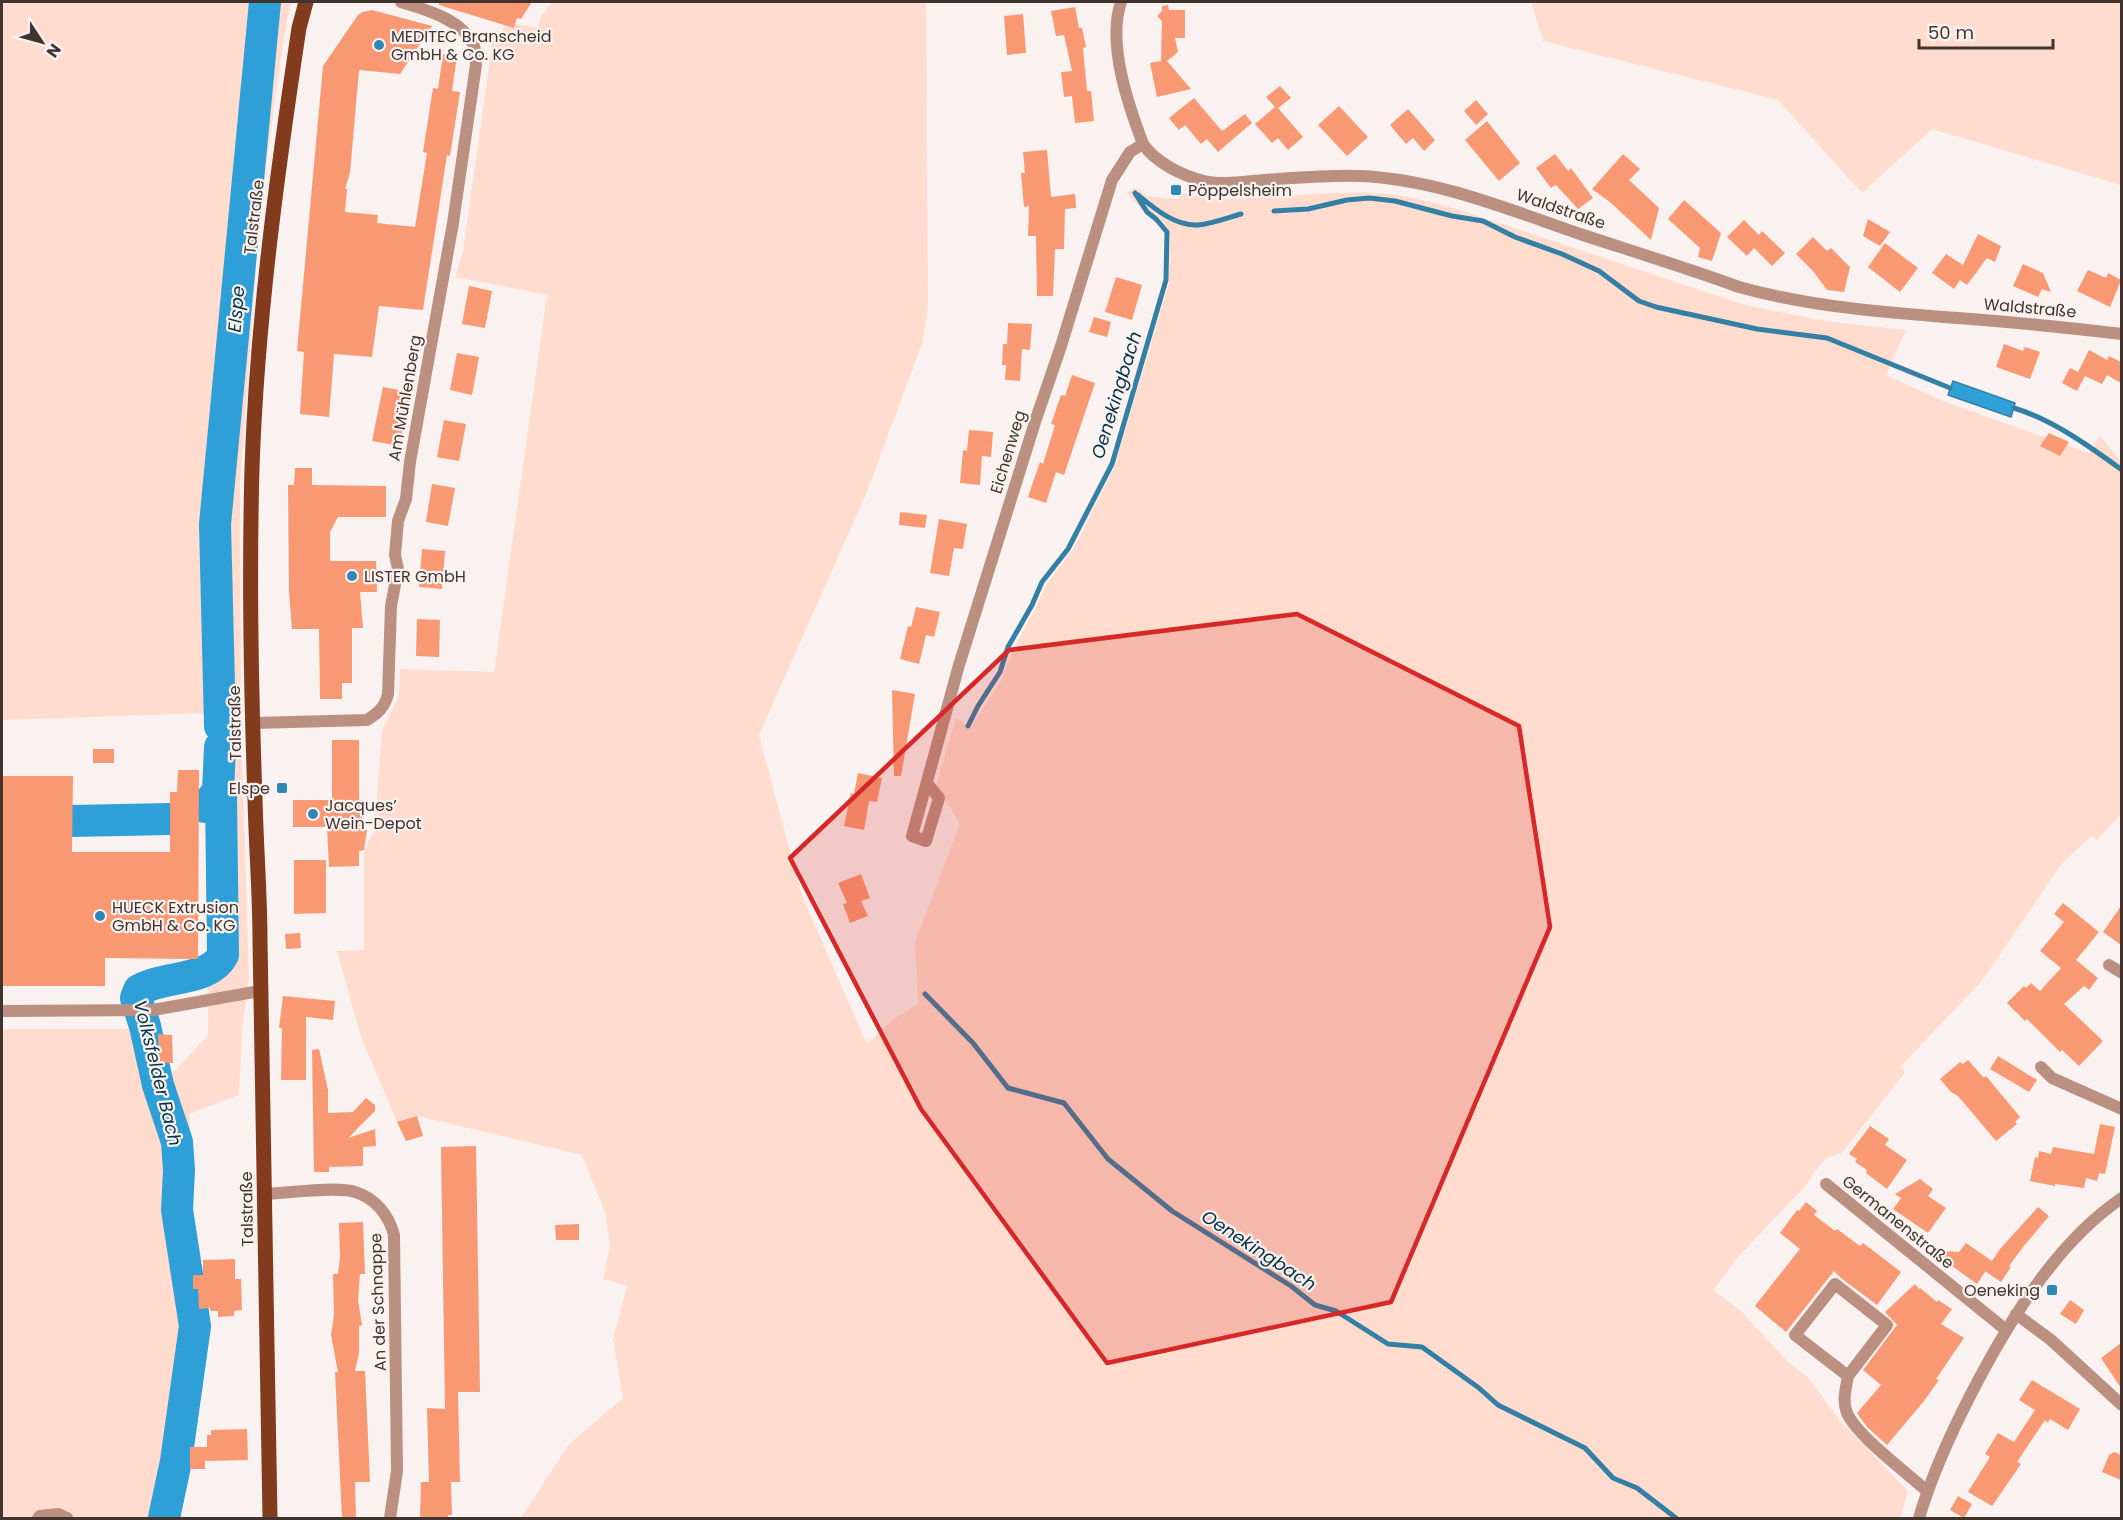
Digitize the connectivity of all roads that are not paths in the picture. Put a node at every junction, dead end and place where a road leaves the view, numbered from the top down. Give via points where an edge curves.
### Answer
1 (306, 2) edge
2 (401, 2) edge
3 (1121, 2) edge
4 (1143, 144) junction
5 (2121, 334) edge
6 (254, 723) junction
7 (927, 783) dead end
8 (2109, 965) dead end
9 (2121, 974) edge
10 (260, 991) junction
11 (2, 1011) edge
12 (2041, 1067) dead end
13 (2121, 1109) edge
14 (1826, 1184) dead end
15 (265, 1194) junction
16 (2121, 1198) edge
17 (2016, 1314) junction
18 (2006, 1330) junction
19 (1848, 1376) junction
20 (2121, 1405) edge
21 (1927, 1491) junction
22 (38, 1518) edge
23 (67, 1518) edge
24 (270, 1518) edge
25 (390, 1518) edge
26 (1919, 1518) edge

1 - 6 main road, Talstraße via 271,218 258,368 251,536
2 - 6 street, Am Mühlenberg via 444,17 462,32 474,46 476,65 406,500 398,521 388,694 386,703 368,720
3 - 4 street via 1118,58
4 - 5 street, Waldstraße via 1149,153 1172,168 1206,182 1343,176 1419,182 1773,297 1858,310
4 - 7 street, Eichenweg via 1130,152 1112,180 959,665
6 - 10 main road, Talstraße
8 - 9 street
10 - 11 street via 153,1010
10 - 15 main road, Talstraße
12 - 13 street via 2052,1078
14 - 18 street, Germanenstraße
15 - 24 main road, Talstraße
15 - 25 street, An der Schnappe via 354,1191 377,1205 392,1224 397,1463
16 - 17 street via 2086,1227
17 - 18 street
17 - 20 street via 2051,1340
18 - 21 street via 1953,1428
19 - 19 street via 1887,1325 1835,1284 1795,1335
19 - 21 street via 1844,1400 1847,1413 1856,1426
21 - 26 street
22 - 23 street via 58,1514

